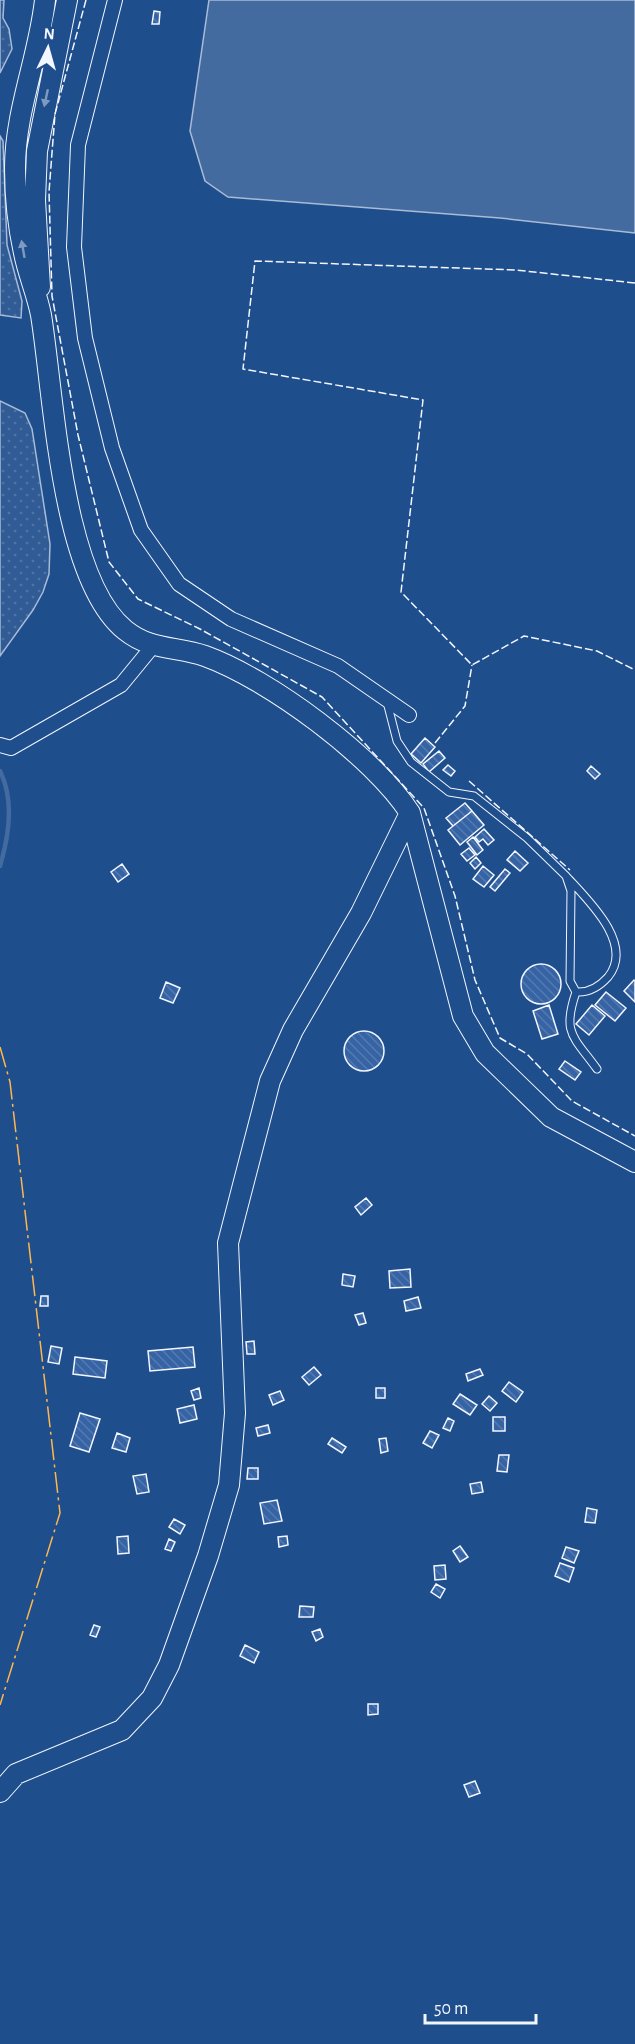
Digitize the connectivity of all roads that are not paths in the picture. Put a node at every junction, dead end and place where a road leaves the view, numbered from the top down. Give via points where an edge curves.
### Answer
1 (45, 0) edge
2 (67, 0) edge
3 (115, 0) edge
4 (39, 305) junction
5 (153, 646) junction
6 (387, 700) junction
7 (409, 715) dead end
8 (0, 745) edge
9 (410, 813) junction
10 (566, 876) junction
11 (576, 992) junction
12 (597, 1069) dead end
13 (635, 1162) edge
14 (0, 1792) edge

4 -> 1 street via 23,252 15,167
2 -> 4 street via 37,151 35,200 42,273
3 - 6 street via 78,145 74,247 88,349 112,448 141,530 179,584 231,619 338,666
4 - 5 street via 51,403 86,574 124,629
5 - 8 street via 121,685 11,748
5 - 9 street via 203,656 243,673 288,702 356,753 395,790
6 - 7 street
6 - 10 lane via 396,741 411,762 449,792 474,796 527,838
9 - 13 street via 463,1016 485,1053 551,1117
9 - 14 street via 361,913 293,1030 270,1081 228,1243 235,1413 229,1485 169,1665 152,1698 122,1730 16,1774
10 - 11 lane via 571,891 570,981
10 - 11 lane via 609,929 619,952 615,968 605,980 587,993
11 - 12 lane via 567,1017 572,1035

